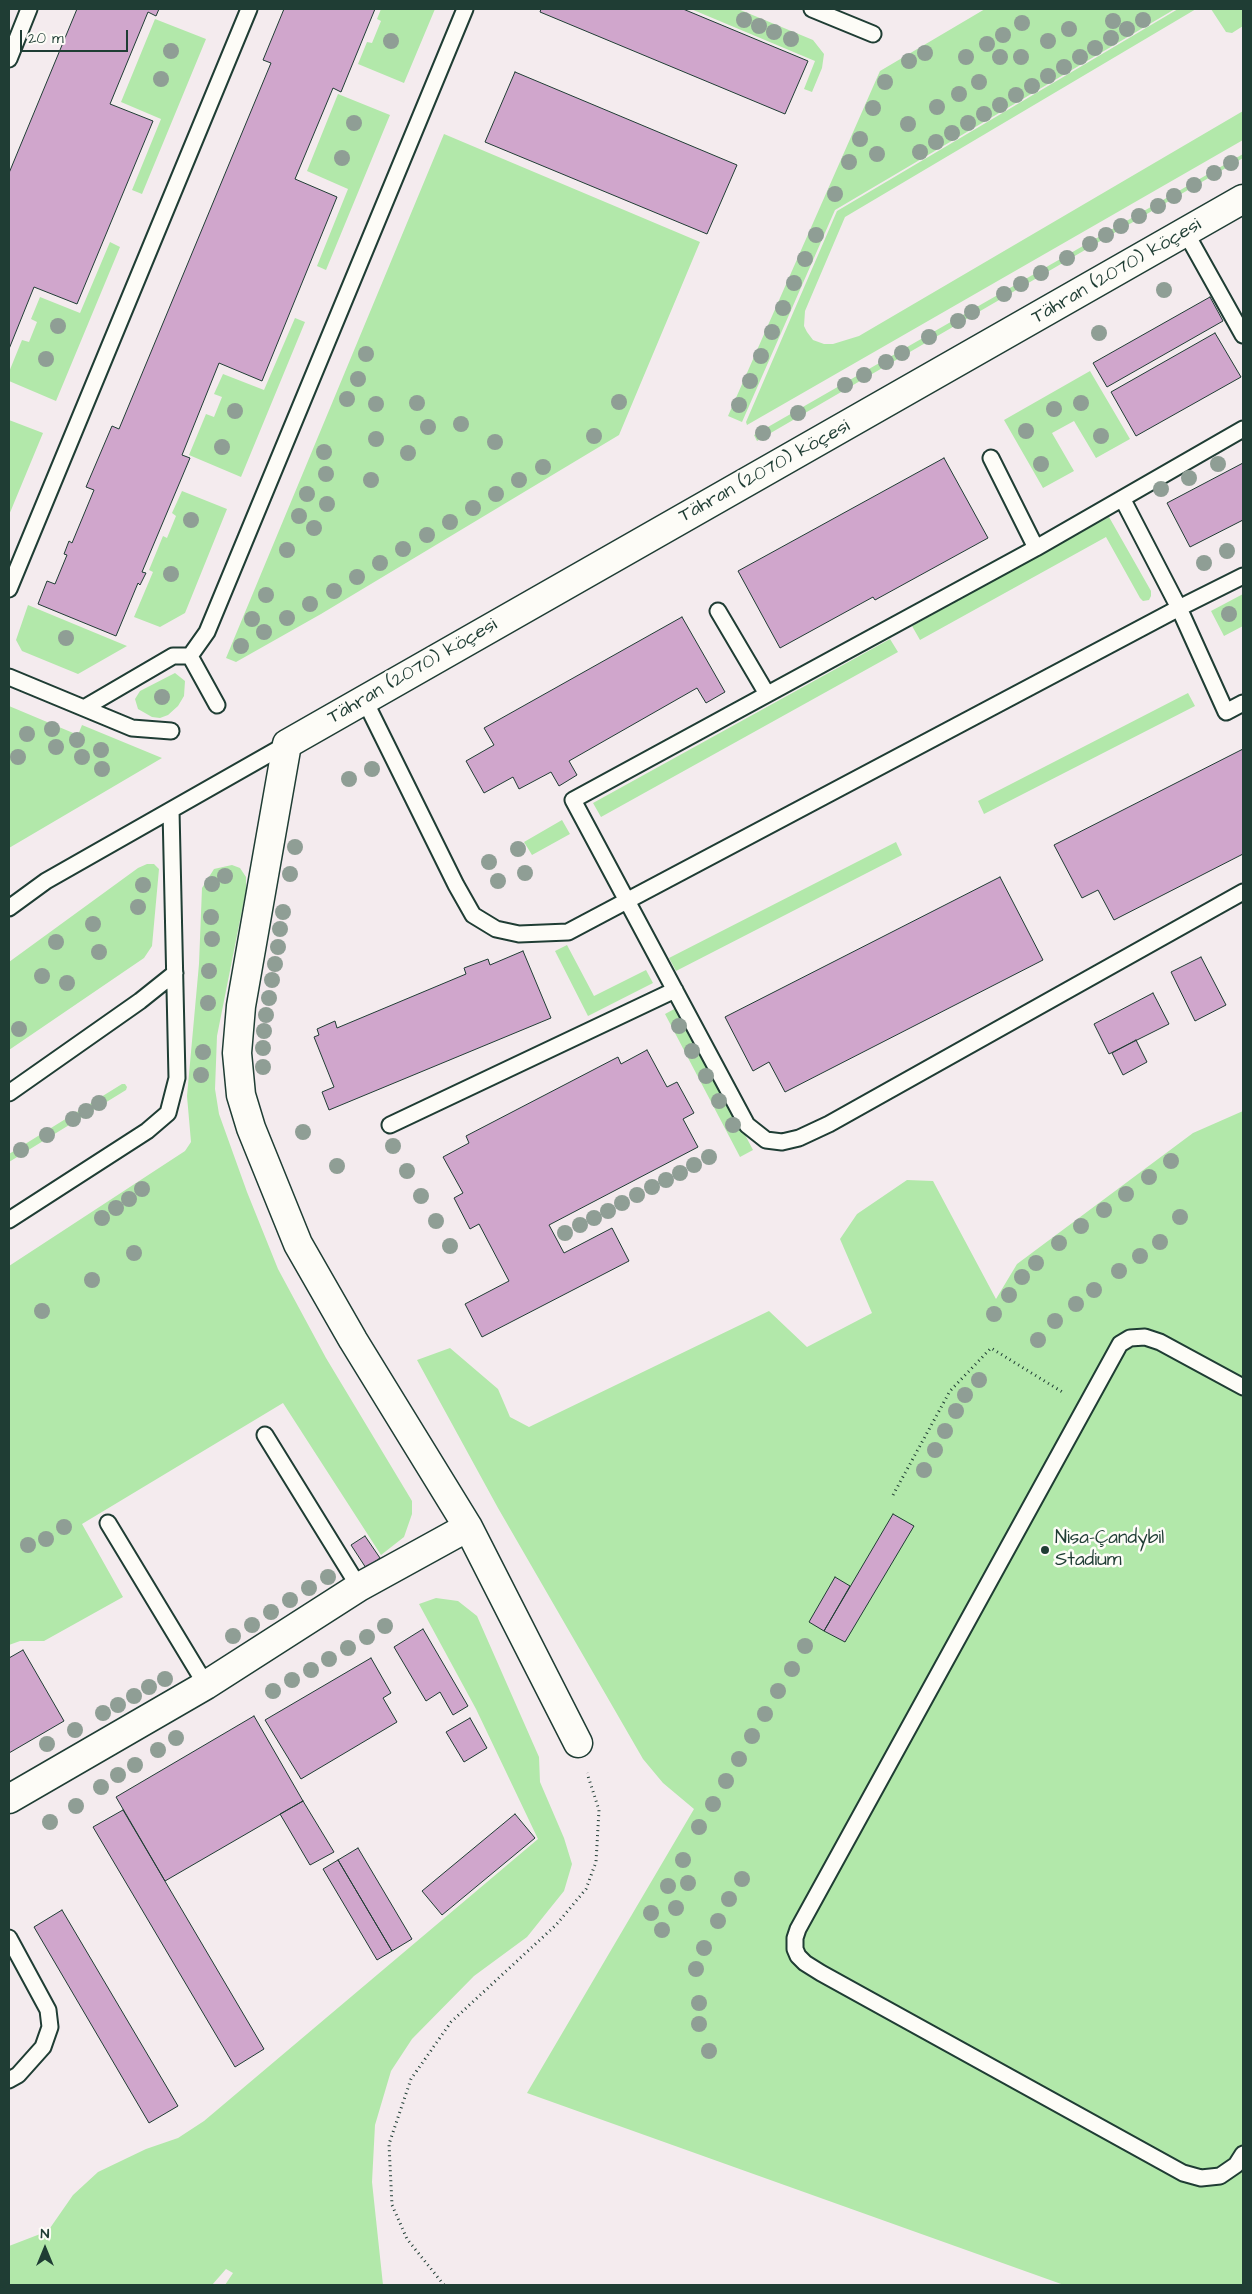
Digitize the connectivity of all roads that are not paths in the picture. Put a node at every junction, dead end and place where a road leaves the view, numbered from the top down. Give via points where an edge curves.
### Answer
1 (30, 9) edge
2 (249, 9) edge
3 (465, 9) edge
4 (812, 9) edge
5 (873, 34) dead end
6 (9, 59) edge
7 (1243, 199) edge
8 (1186, 234) junction
9 (1243, 336) edge
10 (1243, 429) edge
11 (991, 458) dead end
12 (1123, 500) junction
13 (1036, 548) junction
14 (1243, 576) edge
15 (9, 589) edge
16 (1179, 608) junction
17 (718, 611) dead end
18 (190, 656) junction
19 (9, 678) edge
20 (767, 694) junction
21 (364, 699) junction
22 (1243, 703) edge
23 (216, 705) dead end
24 (84, 708) junction
25 (172, 731) dead end
26 (287, 744) junction
27 (172, 810) junction
28 (1243, 892) edge
29 (627, 901) junction
30 (9, 908) edge
31 (175, 973) junction
32 (675, 990) junction
33 (9, 1093) edge
34 (390, 1125) dead end
35 (9, 1220) edge
36 (1243, 1387) edge
37 (265, 1435) dead end
38 (108, 1523) dead end
39 (468, 1527) junction
40 (359, 1587) junction
41 (206, 1684) junction
42 (578, 1743) road end
43 (9, 1799) edge
44 (9, 1938) edge
45 (9, 2080) edge
46 (1243, 2154) edge

1 - 6 lane
2 - 15 lane
3 - 18 lane via 207,632
4 - 5 lane
7 - 8 street, Tähran (2070) köçesi
8 - 9 lane
8 - 21 street, Tähran (2070) köçesi
10 - 12 lane
11 - 13 lane
12 - 13 lane
12 - 16 lane
13 - 20 lane
14 - 16 lane
16 - 22 lane via 1226,712
16 - 29 lane
17 - 20 lane
18 - 23 lane
18 - 24 lane via 173,656
19 - 24 lane
20 - 29 lane via 573,800
21 - 26 street, Tähran (2070) köçesi
21 - 29 lane via 473,914 496,929 519,934 568,932
24 - 25 lane via 132,728
26 - 27 lane
26 - 39 street via 242,1006 237,1053 241,1096 298,1244
27 - 30 lane via 46,881
27 - 31 lane
28 - 32 lane via 829,1124 782,1142 766,1140 747,1124
29 - 32 lane
31 - 33 lane
31 - 35 lane via 177,1078 168,1113 148,1131
32 - 34 lane
36 - 46 lane via 1160,1342 1130,1338 1120,1344 798,1929 795,1948 805,1963 821,1973 1183,2173 1201,2178 1220,2176 1236,2165
37 - 40 lane
38 - 41 lane
39 - 40 street
39 - 42 street
40 - 41 street
41 - 43 street
44 - 45 lane via 48,2010 50,2027 43,2047 18,2076

